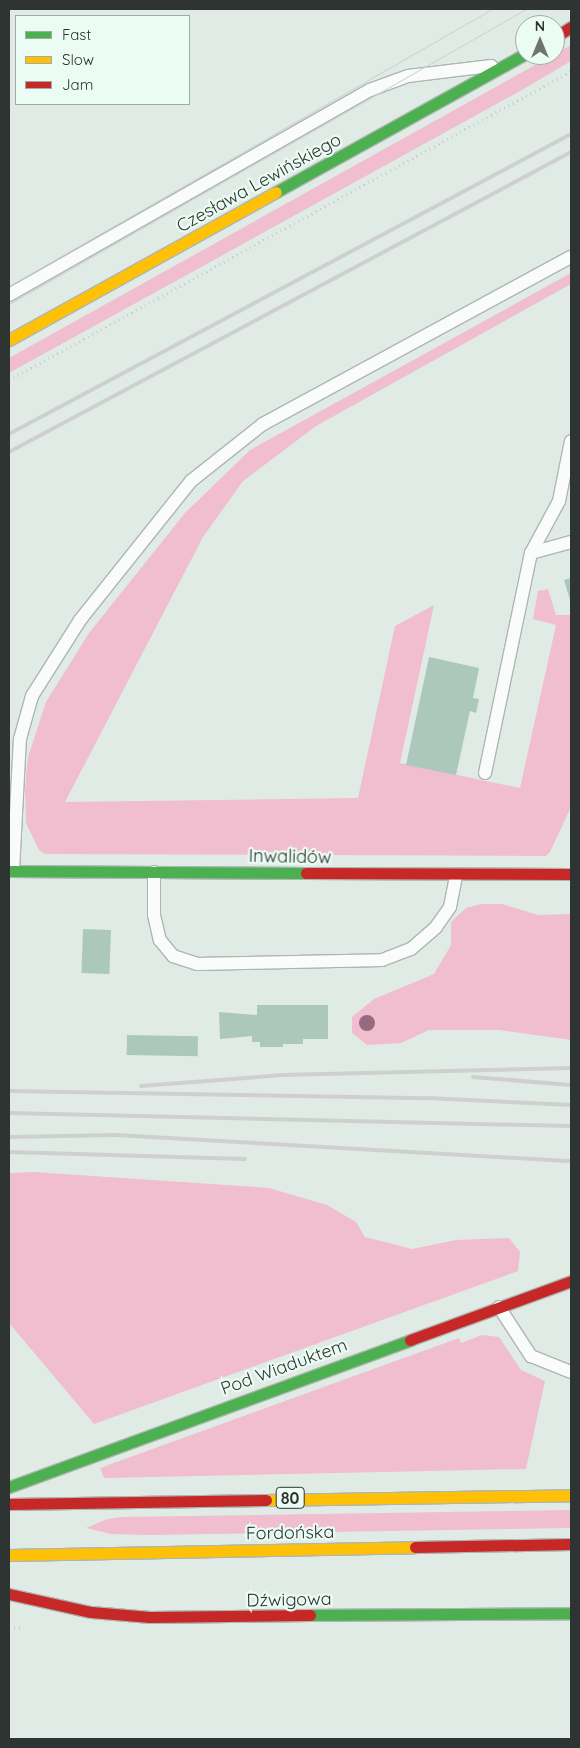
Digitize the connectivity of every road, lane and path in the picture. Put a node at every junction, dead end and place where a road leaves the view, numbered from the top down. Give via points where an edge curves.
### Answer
1 (515, 60) edge
2 (502, 67) junction
3 (571, 72) edge
4 (571, 257) edge
5 (9, 295) edge
6 (9, 340) edge
7 (9, 380) edge
8 (571, 441) edge
9 (571, 542) edge
10 (531, 553) junction
11 (485, 773) dead end
12 (11, 871) edge
13 (154, 872) junction
14 (571, 874) edge
15 (456, 876) junction
16 (571, 1281) edge
17 (498, 1307) junction
18 (571, 1372) edge
19 (9, 1487) edge
20 (571, 1495) edge
21 (9, 1504) edge
22 (571, 1544) edge
23 (9, 1555) edge
24 (9, 1594) edge
25 (571, 1613) edge
26 (9, 1627) edge
27 (23, 1627) dead end

1 - 2 street, Czesława Lewińskiego
2 - 5 lane via 477,66 408,76 370,90
2 - 6 street, Czesława Lewińskiego
3 - 7 path
4 - 12 lane via 263,424 191,481 80,620 32,696 20,739
8 - 10 lane via 559,501
9 - 10 lane
10 - 11 lane
12 - 13 street, Inwalidów
13 - 15 street, Inwalidów
13 - 15 lane via 154,915 160,940 173,956 197,964 382,960 411,949 436,927 450,907
14 - 15 street, Inwalidów
16 - 17 street, Pod Wiaduktem
17 - 18 lane via 531,1356
17 - 19 street, Pod Wiaduktem
20 - 21 street, Fordońska / 80
22 - 23 street, Fordońska
24 - 25 street, Dźwigowa via 91,1612 160,1617
26 - 27 path

